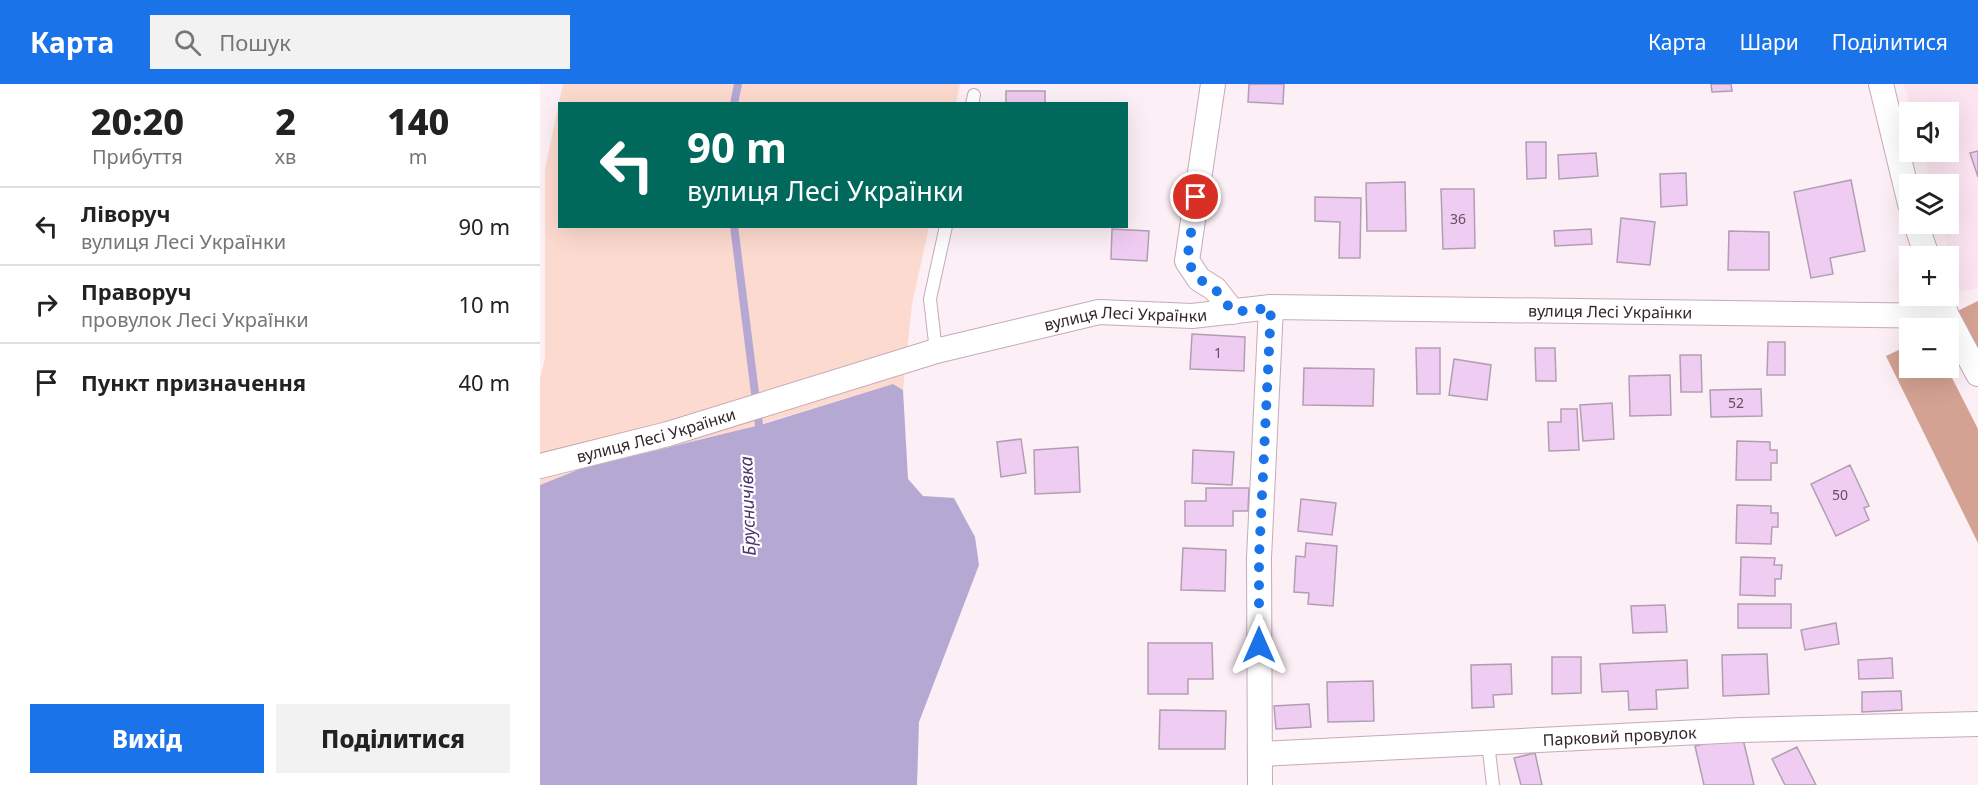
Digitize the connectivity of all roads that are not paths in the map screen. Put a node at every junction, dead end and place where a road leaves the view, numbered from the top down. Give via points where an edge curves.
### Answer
1 (1213, 84) edge
2 (1881, 84) edge
3 (1903, 174) edge
4 (946, 228) edge
5 (1943, 306) edge
6 (1271, 308) junction
7 (1233, 312) junction
8 (936, 351) junction
9 (1978, 374) edge
10 (540, 466) edge
11 (1978, 724) edge
12 (1488, 743) junction
13 (1260, 754) junction
14 (1260, 785) edge
15 (1493, 785) edge

1 - 7 street via 1187,261 1199,279 1215,289
2 - 3 street
4 - 8 lane via 930,299
5 - 6 street, вулиця Лесі Українки
5 - 9 street
6 - 7 street, вулиця Лесі Українки
6 - 13 street via 1259,558
7 - 8 street, вулиця Лесі Українки via 1192,316 1099,312
8 - 10 street, вулиця Лесі Українки via 668,434
11 - 12 street, Парковий провулок via 1741,730
12 - 13 street, Парковий провулок
12 - 15 lane
13 - 14 street

